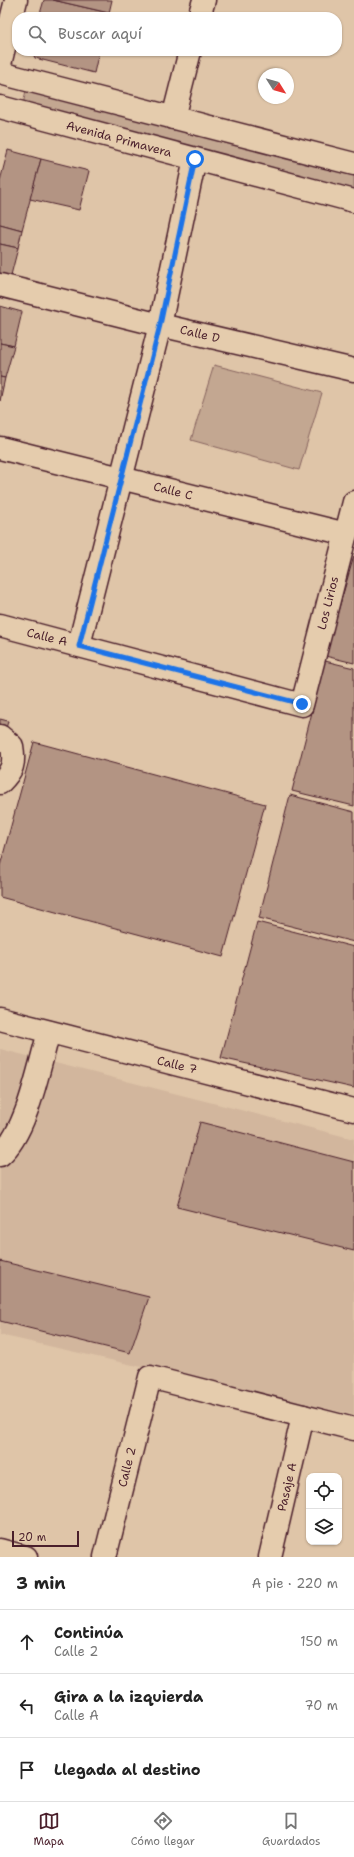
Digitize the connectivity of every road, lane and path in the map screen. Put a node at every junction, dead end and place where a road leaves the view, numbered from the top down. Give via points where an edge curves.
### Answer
1 (16, 0) edge
2 (204, 0) edge
3 (13, 12) edge
4 (200, 12) edge
5 (12, 16) edge
6 (189, 56) edge
7 (0, 64) edge
8 (0, 73) edge
9 (0, 107) edge
10 (172, 118) junction
11 (195, 159) junction
12 (354, 164) edge
13 (354, 201) edge
14 (0, 284) edge
15 (160, 325) junction
16 (354, 370) edge
17 (0, 448) edge
18 (120, 477) junction
19 (354, 502) edge
20 (346, 534) junction
21 (0, 625) edge
22 (79, 646) junction
23 (302, 704) joint
24 (0, 736) edge
25 (0, 783) edge
26 (0, 1019) edge
27 (49, 1032) junction
28 (354, 1110) edge
29 (0, 1155) edge
30 (304, 1416) junction
31 (354, 1429) edge
32 (0, 1550) edge
33 (26, 1557) edge
34 (105, 1557) edge
35 (270, 1557) edge

1 - 3 street
2 - 4 street
5 - 7 street
6 - 10 street
8 - 10 street
9 - 11 street, Avenida Primavera
10 - 12 street
11 - 13 street, Avenida Primavera
11 - 15 street
14 - 15 street, Calle D
15 - 16 street, Calle D
15 - 18 street
17 - 18 street, Calle C
18 - 20 street, Calle C
18 - 22 street
19 - 20 street, Los Lirios
20 - 23 street, Los Lirios
21 - 22 street, Calle A
22 - 23 street, Calle A
24 - 25 street via 12,746 14,762 8,775
26 - 27 street, Calle 7
27 - 28 street, Calle 7
27 - 29 street via 22,1125
30 - 31 street
30 - 34 street, Calle 2 via 150,1377
30 - 35 street, Pasaje A
32 - 33 street

